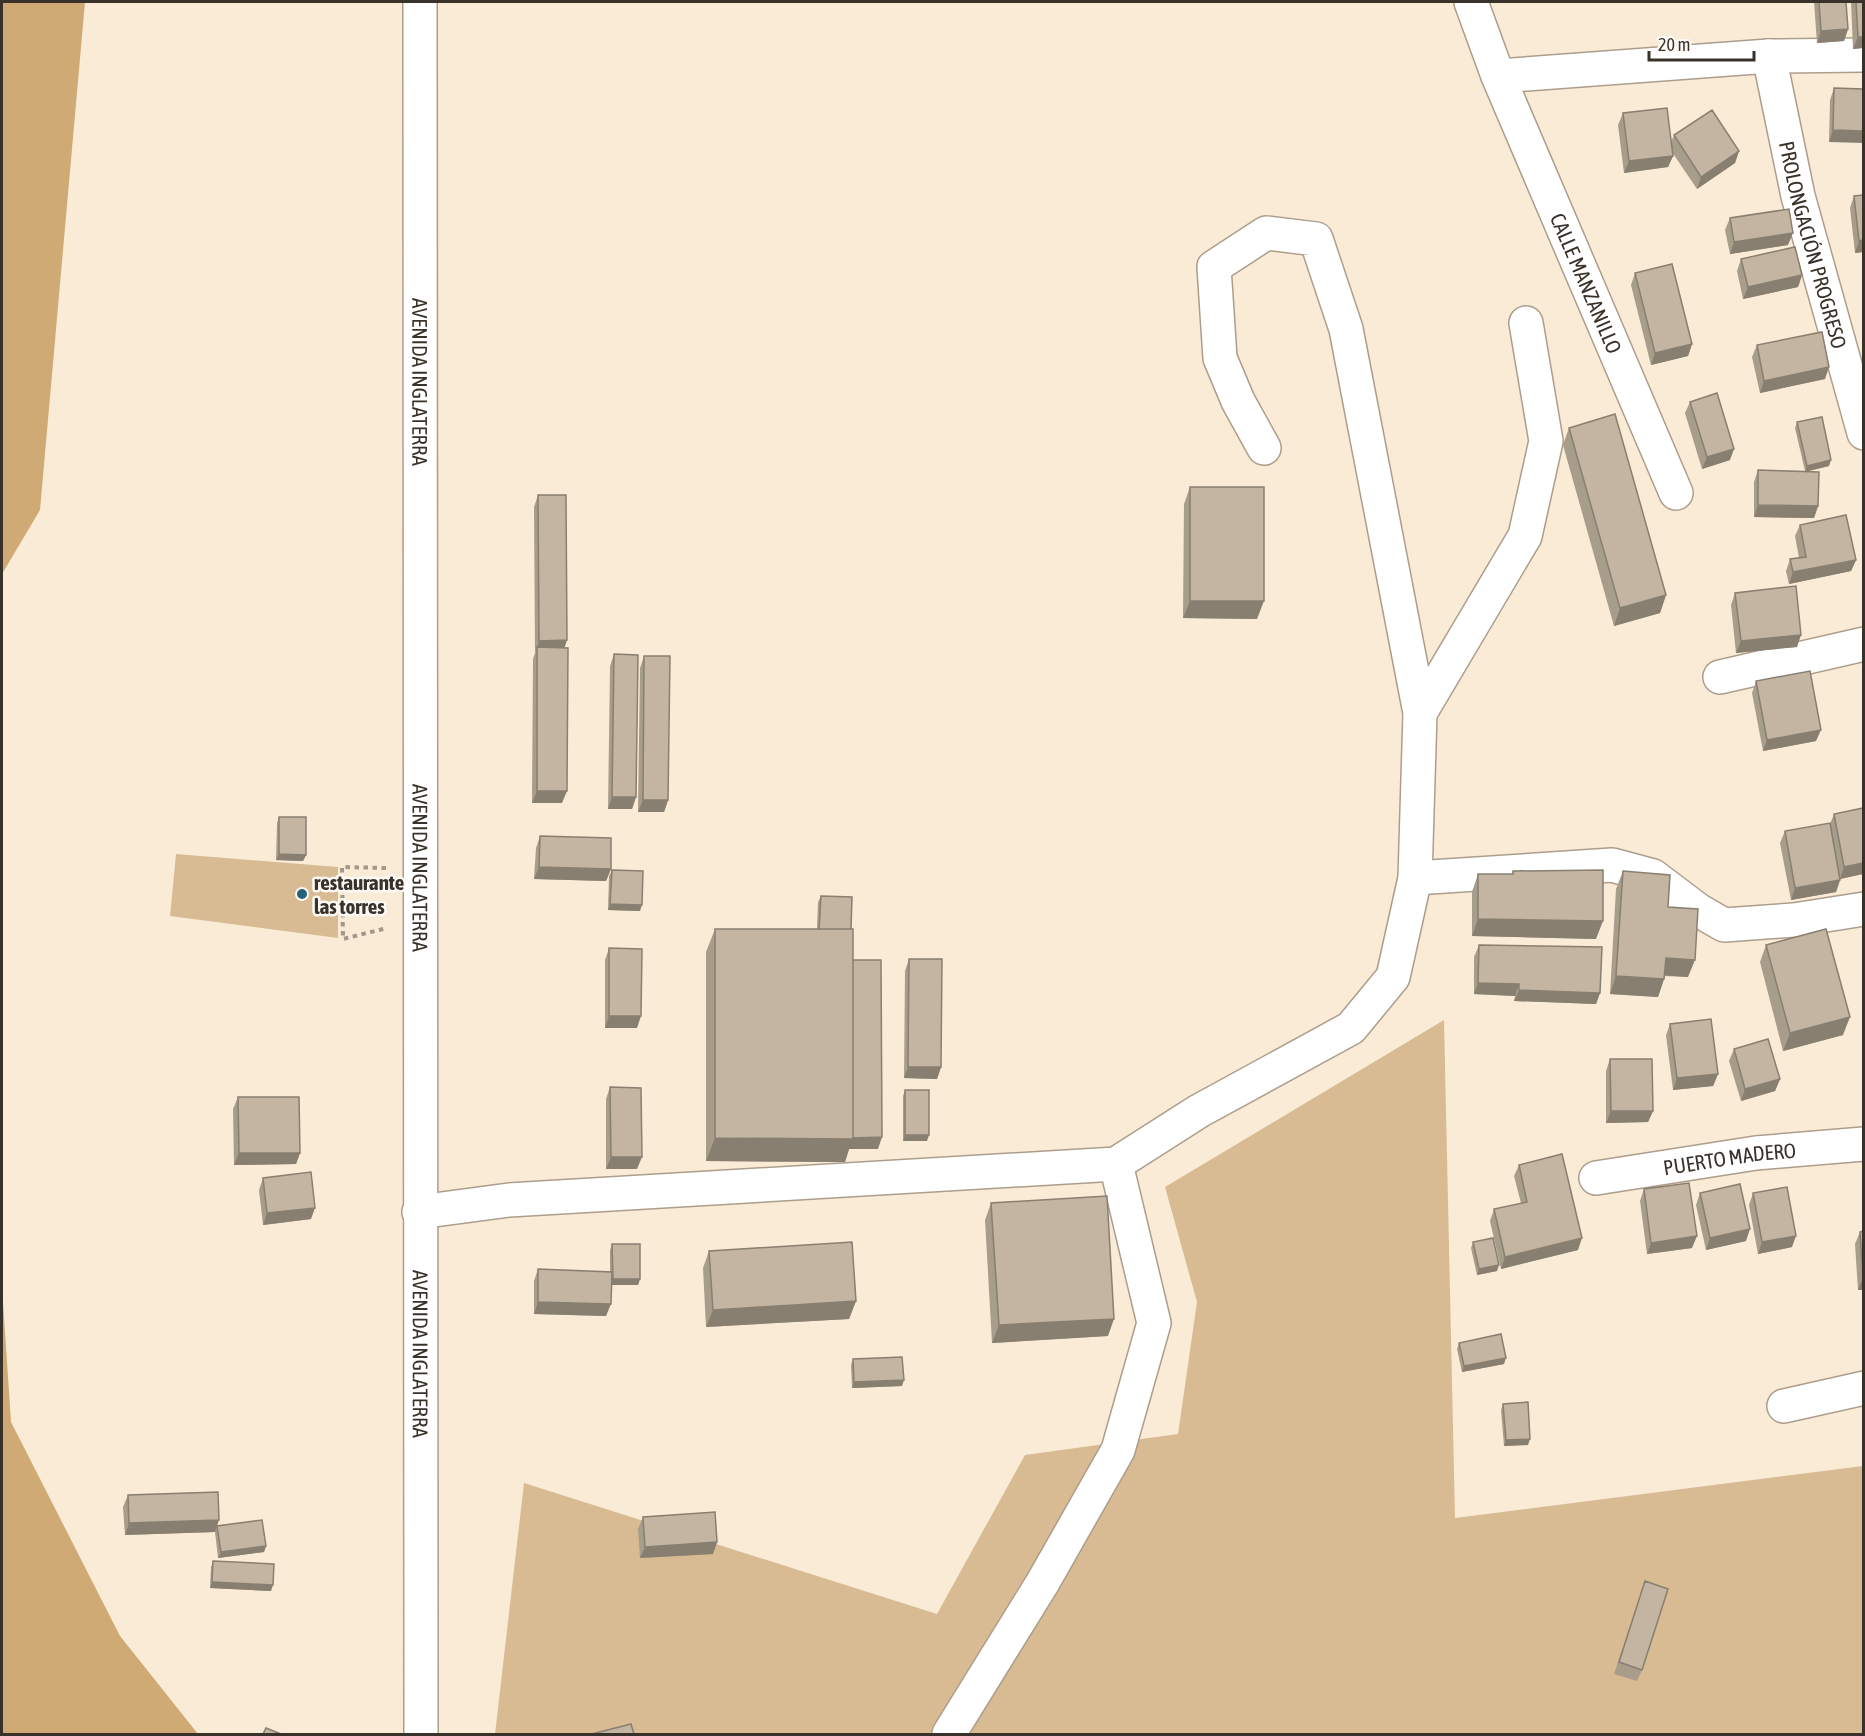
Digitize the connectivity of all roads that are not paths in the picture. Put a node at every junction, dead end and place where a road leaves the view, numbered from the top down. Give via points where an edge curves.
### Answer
1 (420, 2) edge
2 (1471, 2) edge
3 (1863, 54) edge
4 (1769, 56) junction
5 (1497, 76) junction
6 (1526, 323) dead end
7 (1863, 433) edge
8 (1264, 448) dead end
9 (1676, 493) dead end
10 (1863, 644) edge
11 (1720, 677) dead end
12 (1420, 713) junction
13 (1415, 878) junction
14 (1863, 909) edge
15 (1863, 1144) edge
16 (1116, 1164) junction
17 (1596, 1178) dead end
18 (419, 1212) junction
19 (1863, 1388) edge
20 (1784, 1406) dead end
21 (421, 1734) edge
22 (950, 1734) edge

1 - 18 street, AVENIDA INGLATERRA via 423,868
2 - 5 street, CALLE MANZANILLO
3 - 4 street
4 - 5 street
4 - 7 street, PROLONGACIÓN PROGRESO via 1798,196
5 - 9 street, CALLE MANZANILLO
6 - 12 street via 1546,441 1525,536
8 - 12 street via 1220,358 1214,267 1266,233 1316,239 1346,329
10 - 11 street
12 - 13 street
13 - 14 street via 1612,865 1653,876 1724,925 1794,920
13 - 16 street via 1393,977 1351,1028 1199,1111
15 - 17 street, PUERTO MADERO via 1756,1153
16 - 18 street via 509,1200
16 - 22 street via 1154,1323 1118,1450
18 - 21 street, AVENIDA INGLATERRA
19 - 20 street

